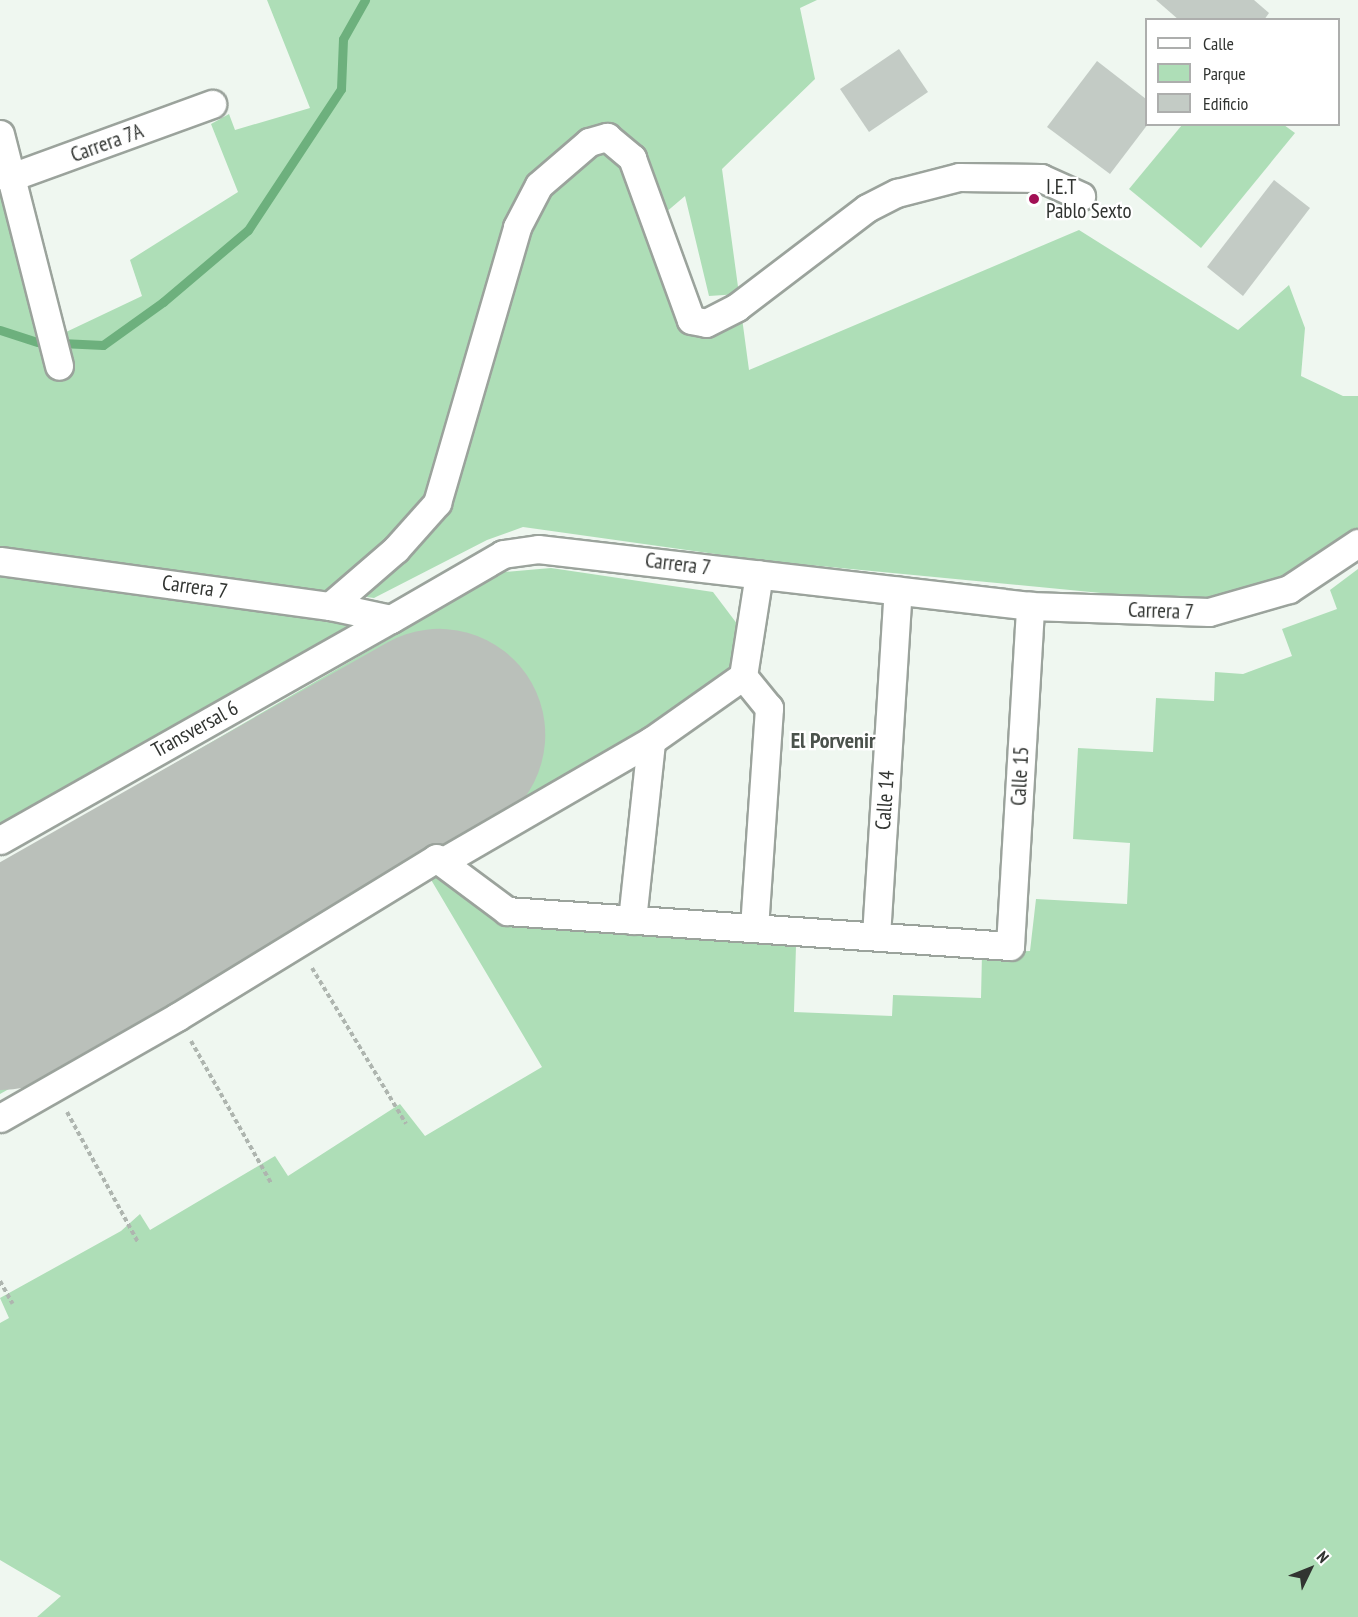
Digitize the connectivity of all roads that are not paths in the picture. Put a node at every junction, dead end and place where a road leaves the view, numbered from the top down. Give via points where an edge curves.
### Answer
1 (212, 104) dead end
2 (0, 134) edge
3 (7, 176) edge
4 (1080, 196) dead end
5 (59, 366) dead end
6 (1358, 543) edge
7 (0, 561) edge
8 (759, 574) junction
9 (898, 591) junction
10 (330, 606) junction
11 (1030, 606) junction
12 (391, 619) junction
13 (743, 676) junction
14 (651, 741) junction
15 (0, 840) edge
16 (442, 862) junction
17 (632, 920) junction
18 (754, 928) junction
19 (876, 936) junction
20 (0, 1118) edge

1 - 3 street, Carrera 7A
2 - 3 street
3 - 5 street
4 - 10 street via 1041,178 959,177 897,193 867,208 737,307 706,323 691,320 632,158 607,137 589,142 539,185 517,227 437,504 396,549
6 - 11 street, Carrera 7 via 1289,589 1209,612
7 - 10 street, Carrera 7
8 - 9 street, Carrera 7
8 - 12 street, Carrera 7 via 538,549 503,554
8 - 13 street
9 - 11 street, Carrera 7
9 - 19 street, Calle 14
10 - 12 street, Carrera 7
11 - 19 street, Calle 15 via 1010,945
12 - 15 street, Transversal 6
13 - 14 street
13 - 18 street via 769,708
14 - 16 street
14 - 17 street
16 - 17 street via 507,911
16 - 20 street via 436,858 177,1017
17 - 18 street
18 - 19 street

